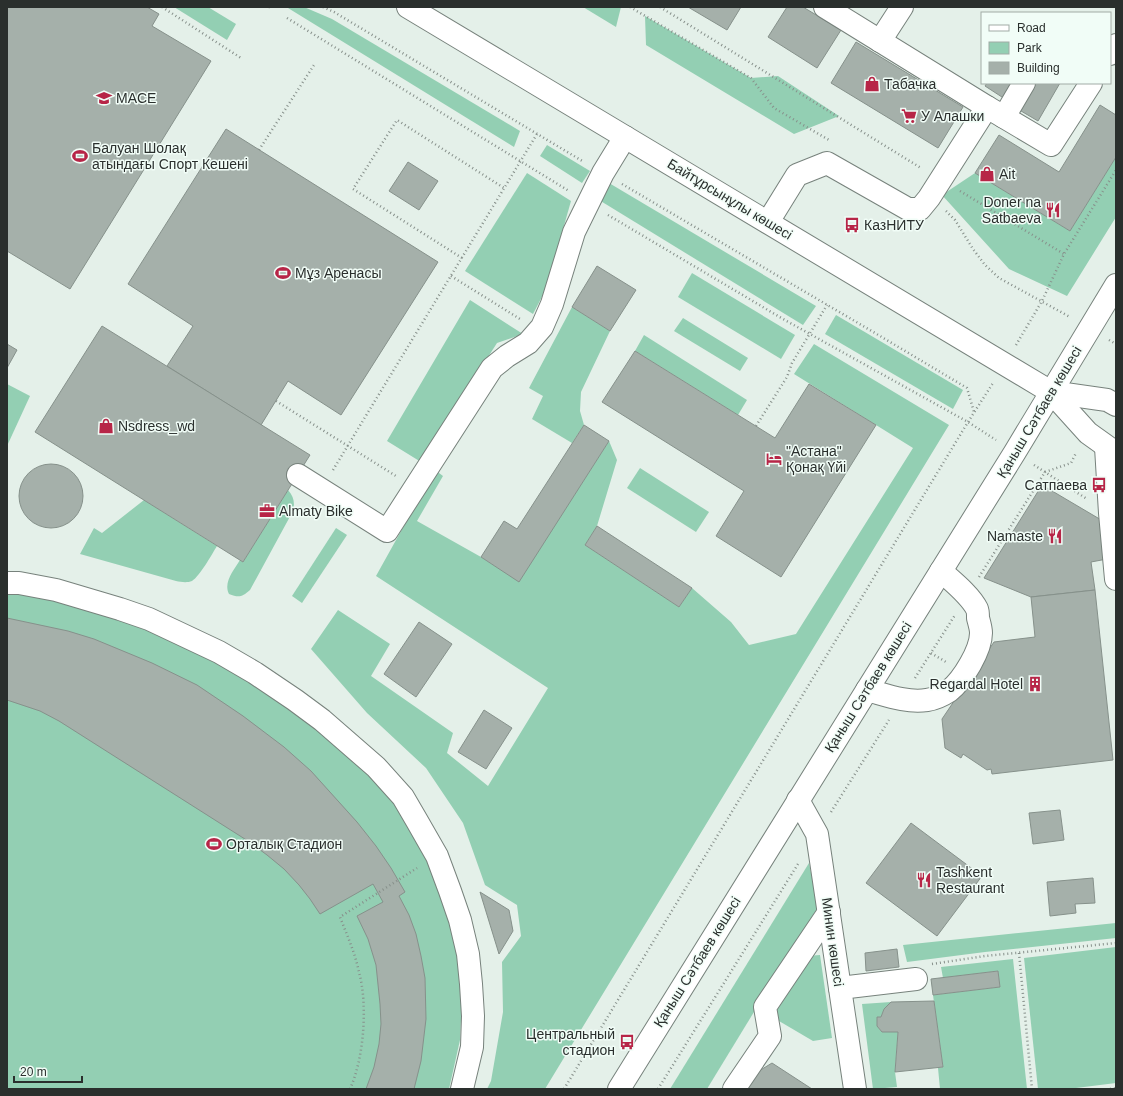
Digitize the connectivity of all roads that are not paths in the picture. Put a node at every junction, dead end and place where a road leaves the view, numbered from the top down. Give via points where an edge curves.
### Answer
1 (408, 7) edge
2 (825, 7) edge
3 (902, 7) edge
4 (880, 41) junction
5 (1023, 84) edge
6 (1090, 84) edge
7 (995, 112) junction
8 (625, 137) junction
9 (768, 222) junction
10 (1116, 285) edge
11 (1051, 392) junction
12 (1116, 405) edge
13 (1111, 450) edge
14 (298, 475) dead end
15 (941, 571) junction
16 (1116, 579) edge
17 (7, 583) edge
18 (866, 690) junction
19 (798, 800) junction
20 (829, 912) junction
21 (916, 979) road end
22 (840, 988) junction
23 (462, 1089) edge
24 (619, 1089) edge
25 (734, 1089) edge
26 (855, 1089) edge

1 - 8 main road, Байтұрсынұлы көшесі
2 - 4 main road
3 - 4 main road
4 - 7 main road
5 - 7 main road
6 - 7 main road via 1051,145
7 - 9 main road via 920,209 908,209 827,163 797,175
8 - 9 main road, Байтұрсынұлы көшесі
8 - 14 main road via 603,173 574,232 552,304 542,327 528,343 492,368 387,531
9 - 11 main road, Байтұрсынұлы көшесі
10 - 11 main road, Қаныш Сәтбаев көшесі
11 - 12 main road, Байтұрсынұлы көшесі via 1107,400
11 - 13 main road, Байтұрсынұлы көшесі via 1088,433
11 - 15 main road, Қаныш Сәтбаев көшесі
13 - 16 main road via 1110,513
15 - 18 main road, Қаныш Сәтбаев көшесі
15 - 18 main road via 967,596 977,610 981,633 974,658 956,685 928,700 902,699
17 - 23 main road via 56,590 120,609 149,619 219,652 255,673 322,720 376,767 403,797 437,856 460,920 468,954 472,984 472,1047
18 - 19 main road, Қаныш Сәтбаев көшесі
19 - 20 main road, Минин көшесі via 817,834
19 - 24 main road, Қаныш Сәтбаев көшесі
20 - 22 main road, Минин көшесі
20 - 25 main road via 765,1007 770,1036
21 - 22 main road
22 - 26 main road, Минин көшесі

